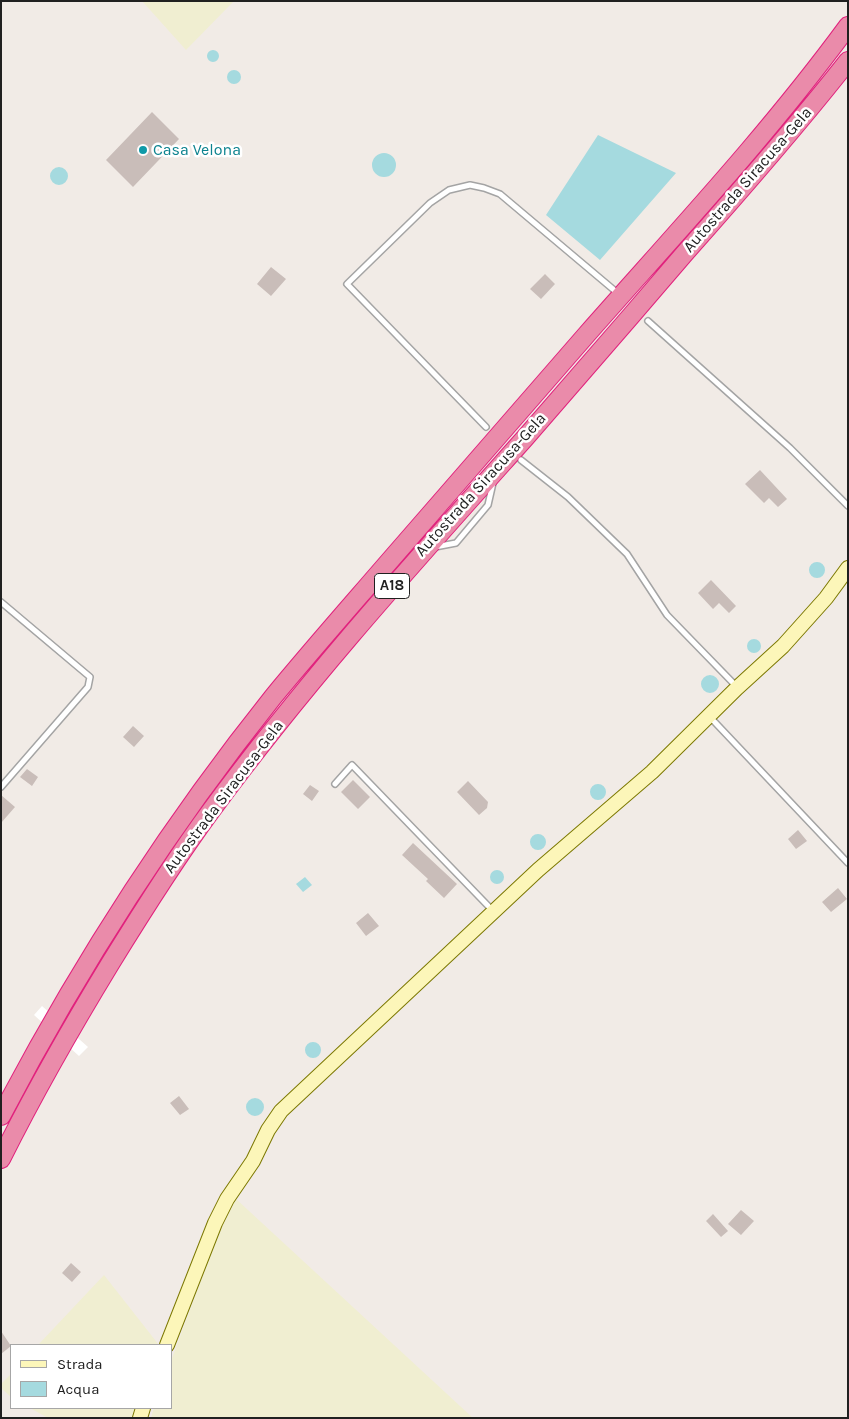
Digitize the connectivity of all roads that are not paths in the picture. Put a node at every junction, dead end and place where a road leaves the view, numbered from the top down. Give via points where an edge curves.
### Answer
1 (848, 26) edge
2 (848, 61) edge
3 (614, 290) dead end
4 (648, 320) dead end
5 (486, 427) dead end
6 (521, 460) dead end
7 (848, 506) edge
8 (848, 568) edge
9 (1, 602) edge
10 (737, 688) junction
11 (709, 716) junction
12 (335, 784) dead end
13 (1, 787) edge
14 (848, 863) edge
15 (494, 912) junction
16 (1, 1116) edge
17 (1, 1160) edge
18 (167, 1344) edge

1 - 16 highway, Autostrada Siracusa-Gela / A18 via 760,138 273,698 140,880 59,1010
2 - 17 highway, Autostrada Siracusa-Gela / A18 via 775,150 357,627 210,812 159,884 77,1019
3 - 5 lane via 500,194 470,185 449,190 430,203 347,284
4 - 7 lane via 790,448
6 - 10 lane via 568,497 627,554 667,615
8 - 10 street via 783,646
9 - 13 lane via 90,677 88,687
10 - 11 street
11 - 14 lane
11 - 15 street via 652,772
12 - 15 lane via 352,765
15 - 18 street via 281,1111 219,1215

